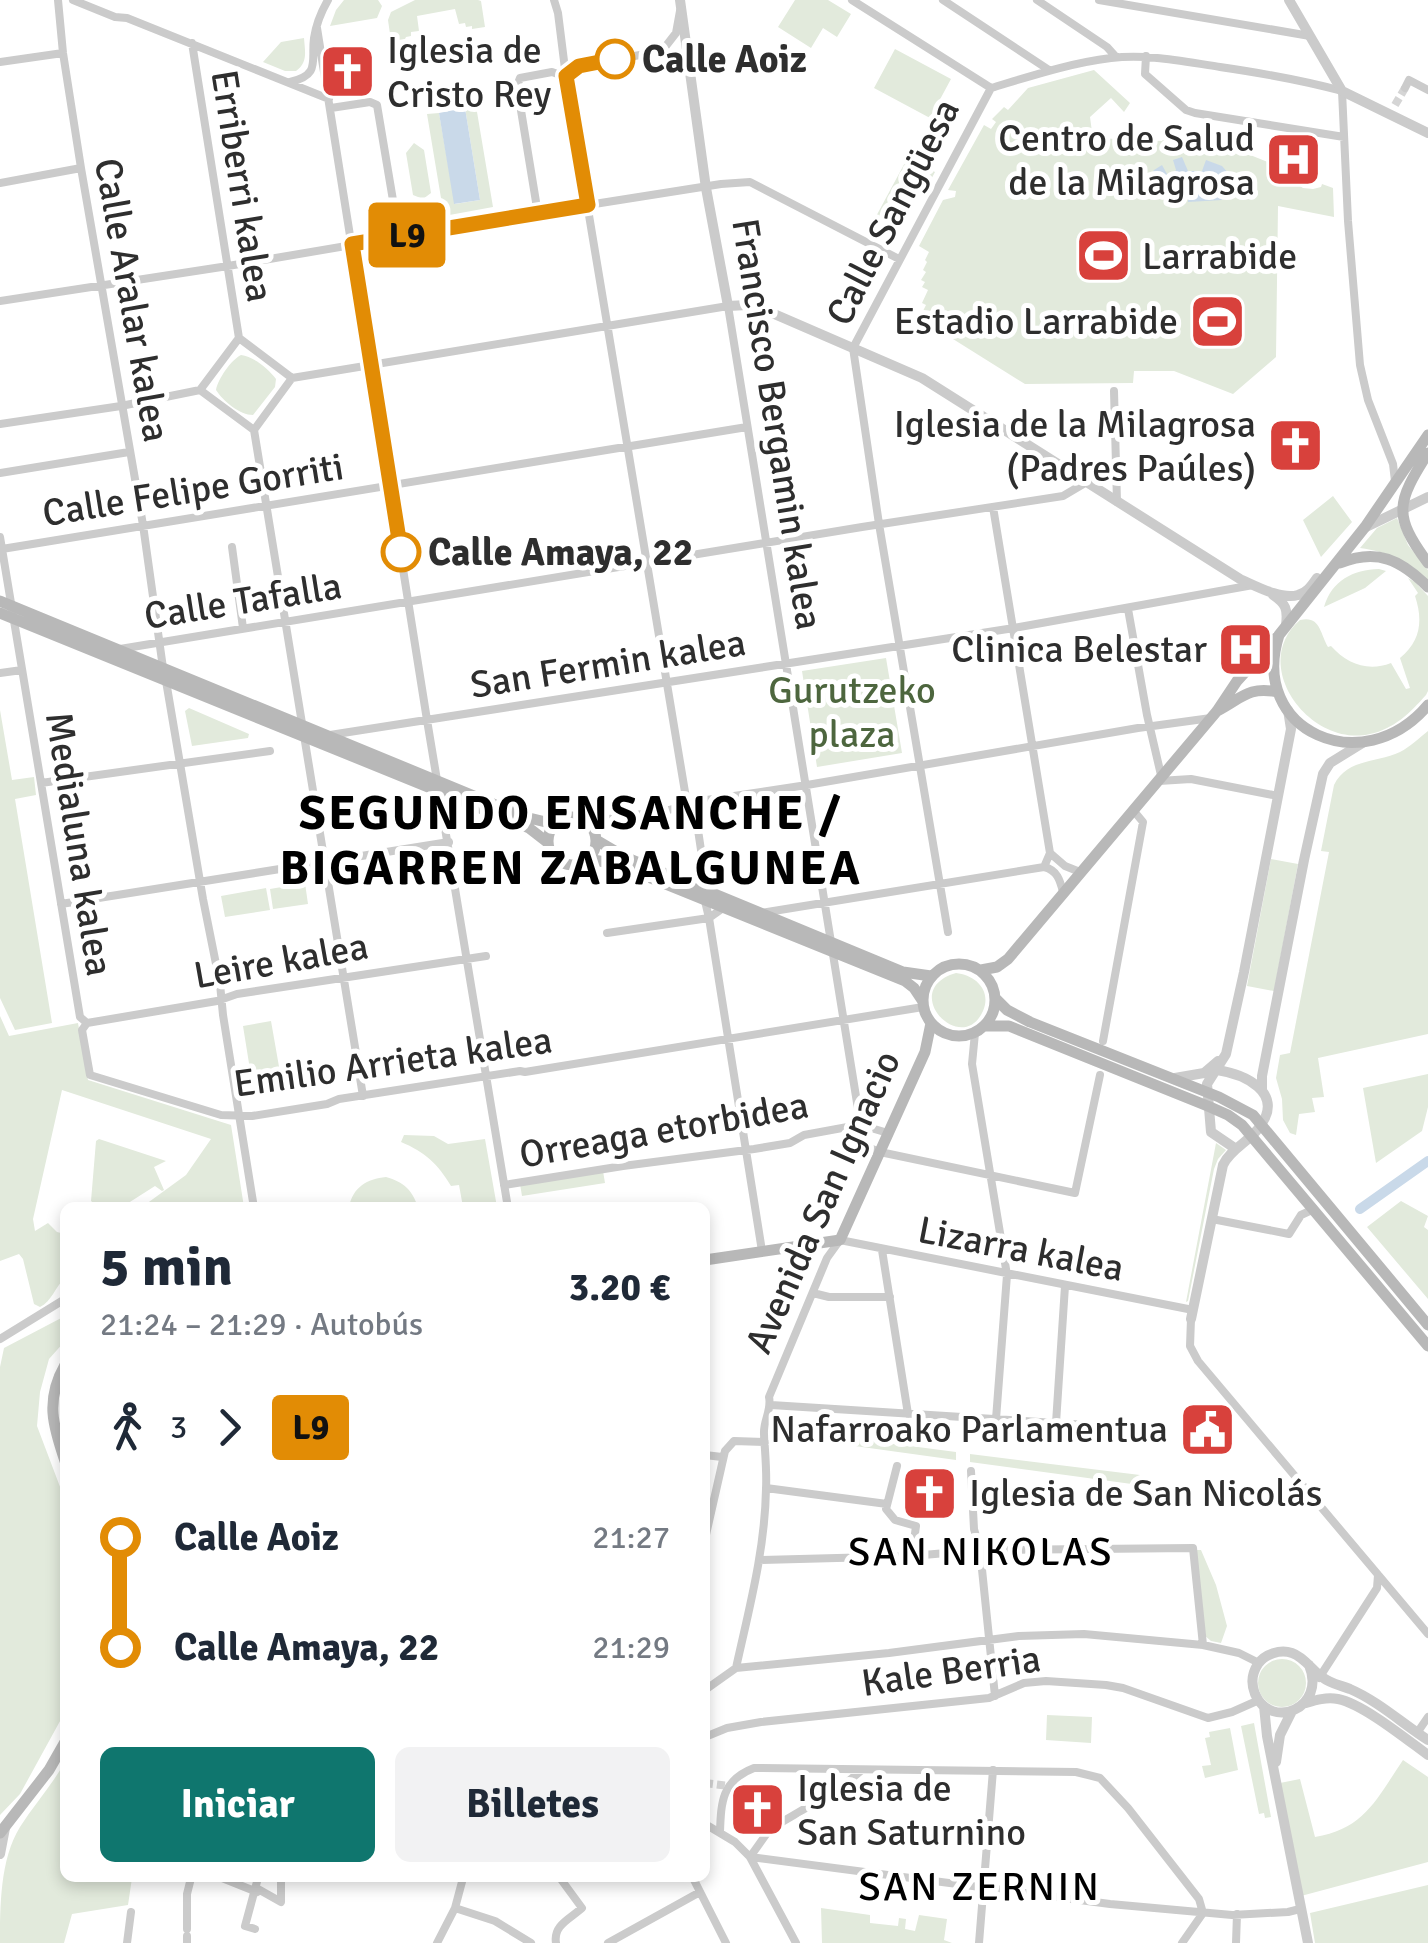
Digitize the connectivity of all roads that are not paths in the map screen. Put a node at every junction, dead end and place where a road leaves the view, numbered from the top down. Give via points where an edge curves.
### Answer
1 (58, 0) edge
2 (73, 0) edge
3 (328, 0) edge
4 (554, 0) edge
5 (852, 0) edge
6 (943, 0) edge
7 (1037, 0) edge
8 (1289, 0) edge
9 (1099, 1) edge
10 (680, 6) edge
11 (317, 28) junction
12 (1310, 36) junction
13 (192, 43) junction
14 (662, 51) junction
15 (63, 52) junction
16 (1146, 56) junction
17 (1116, 57) junction
18 (0, 62) edge
19 (687, 63) junction
20 (1049, 70) junction
21 (566, 76) junction
22 (290, 82) junction
23 (991, 88) junction
24 (1404, 88) dead end
25 (1428, 90) edge
26 (1342, 91) junction
27 (330, 104) junction
28 (1428, 133) edge
29 (1344, 138) junction
30 (81, 168) junction
31 (0, 183) edge
32 (706, 188) junction
33 (588, 205) junction
34 (538, 214) junction
35 (399, 236) junction
36 (352, 244) junction
37 (899, 259) junction
38 (228, 266) junction
39 (102, 285) junction
40 (0, 301) edge
41 (728, 306) junction
42 (608, 328) junction
43 (239, 338) junction
44 (853, 348) junction
45 (372, 366) junction
46 (292, 378) junction
47 (200, 390) junction
48 (1114, 391) dead end
49 (120, 406) junction
50 (0, 424) edge
51 (747, 427) junction
52 (254, 430) junction
53 (1428, 435) edge
54 (628, 446) junction
55 (130, 452) junction
56 (1428, 454) edge
57 (0, 473) edge
58 (1412, 479) junction
59 (1085, 483) junction
60 (1395, 483) junction
61 (392, 486) junction
62 (1428, 495) edge
63 (1117, 502) junction
64 (266, 506) junction
65 (993, 507) junction
66 (1402, 508) junction
67 (880, 524) junction
68 (143, 525) junction
69 (1365, 527) junction
70 (0, 537) edge
71 (766, 544) junction
72 (232, 547) dead end
73 (1, 548) edge
74 (647, 562) junction
75 (1428, 563) edge
76 (1336, 565) junction
77 (1328, 576) junction
78 (1259, 587) junction
79 (1428, 587) edge
80 (409, 602) junction
81 (1128, 608) junction
82 (6, 609) edge
83 (285, 621) junction
84 (243, 628) junction
85 (1014, 628) junction
86 (1282, 630) junction
87 (160, 641) junction
88 (901, 646) junction
89 (117, 650) junction
90 (786, 664) junction
91 (22, 670) junction
92 (0, 673) edge
93 (165, 675) junction
94 (666, 682) junction
95 (1278, 692) junction
96 (1428, 705) edge
97 (1288, 708) junction
98 (1214, 714) junction
99 (427, 720) junction
100 (1149, 726) junction
101 (303, 731) junction
102 (326, 736) junction
103 (1364, 742) junction
104 (1033, 745) junction
105 (270, 751) dead end
106 (1175, 760) junction
107 (180, 763) junction
108 (920, 765) junction
109 (1158, 778) junction
110 (1191, 780) junction
111 (40, 783) junction
112 (807, 785) junction
113 (439, 787) junction
114 (1278, 796) junction
115 (687, 804) junction
116 (1133, 810) junction
117 (554, 824) junction
118 (594, 834) junction
119 (448, 842) junction
120 (547, 842) junction
121 (1050, 853) junction
122 (588, 859) junction
123 (324, 862) junction
124 (1044, 867) junction
125 (1080, 872) junction
126 (200, 882) junction
127 (941, 884) junction
128 (1063, 892) junction
129 (706, 895) junction
130 (825, 902) junction
131 (61, 904) junction
132 (724, 908) junction
133 (761, 913) junction
134 (710, 918) junction
135 (948, 932) dead end
136 (607, 933) dead end
137 (832, 948) junction
138 (486, 956) dead end
139 (466, 958) junction
140 (1008, 959) junction
141 (981, 970) junction
142 (932, 976) junction
143 (343, 977) junction
144 (992, 985) junction
145 (996, 998) junction
146 (221, 999) junction
147 (923, 1003) junction
148 (845, 1020) junction
149 (87, 1023) junction
150 (931, 1023) junction
151 (980, 1030) junction
152 (728, 1038) junction
153 (1103, 1042) dead end
154 (1226, 1054) junction
155 (1217, 1070) junction
156 (1100, 1075) dead end
157 (485, 1076) junction
158 (1170, 1079) junction
159 (1262, 1090) junction
160 (1208, 1093) junction
161 (363, 1096) junction
162 (1210, 1107) junction
163 (238, 1116) junction
164 (1262, 1125) junction
165 (888, 1132) junction
166 (1252, 1136) junction
167 (1236, 1149) junction
168 (747, 1150) junction
169 (880, 1152) junction
170 (992, 1176) junction
171 (504, 1185) junction
172 (253, 1202) edge
173 (507, 1202) edge
174 (1314, 1209) junction
175 (1212, 1218) junction
176 (840, 1240) junction
177 (882, 1250) junction
178 (762, 1251) junction
179 (710, 1259) edge
180 (1007, 1275) junction
181 (1065, 1286) junction
182 (817, 1294) dead end
183 (890, 1297) junction
184 (60, 1301) edge
185 (1192, 1314) junction
186 (1428, 1325) edge
187 (0, 1339) edge
188 (1428, 1346) edge
189 (60, 1375) edge
190 (771, 1405) junction
191 (908, 1414) junction
192 (996, 1419) junction
193 (1056, 1423) junction
194 (1157, 1424) dead end
195 (765, 1442) junction
196 (60, 1445) edge
197 (710, 1456) edge
198 (722, 1457) junction
199 (897, 1466) dead end
200 (971, 1471) dead end
201 (766, 1488) junction
202 (887, 1504) junction
203 (710, 1515) edge
204 (980, 1550) junction
205 (910, 1556) junction
206 (759, 1560) junction
207 (1378, 1575) junction
208 (1428, 1634) edge
209 (990, 1639) junction
210 (1203, 1645) junction
211 (1259, 1662) junction
212 (736, 1668) junction
213 (1317, 1681) junction
214 (710, 1686) edge
215 (995, 1696) junction
216 (1262, 1703) junction
217 (1305, 1704) junction
218 (1292, 1712) junction
219 (1428, 1717) edge
220 (1417, 1733) junction
221 (710, 1734) edge
222 (1428, 1740) edge
223 (60, 1751) edge
224 (1428, 1755) edge
225 (862, 1770) junction
226 (993, 1770) junction
227 (1275, 1777) junction
228 (710, 1827) edge
229 (2, 1829) edge
230 (720, 1832) junction
231 (0, 1854) edge
232 (750, 1857) junction
233 (191, 1882) edge
234 (231, 1882) edge
235 (257, 1882) edge
236 (281, 1882) edge
237 (462, 1882) edge
238 (563, 1882) edge
239 (696, 1882) edge
240 (983, 1887) junction
241 (255, 1892) junction
242 (700, 1892) junction
243 (455, 1908) junction
244 (1300, 1908) junction
245 (131, 1912) dead end
246 (1203, 1913) junction
247 (1237, 1914) junction
248 (255, 1929) dead end
249 (187, 1936) edge
250 (127, 1943) edge
251 (436, 1943) edge
252 (532, 1943) edge
253 (556, 1943) edge
254 (608, 1943) edge
255 (726, 1943) edge
256 (796, 1943) edge
257 (979, 1943) edge
258 (1182, 1943) edge
259 (1236, 1943) edge
260 (1308, 1943) edge

1 - 15 street, Calle Aralar kalea
2 - 13 street
3 - 11 street
4 - 21 street
5 - 23 street
6 - 20 street
7 - 17 street
8 - 12 street
9 - 12 street
10 - 14 street, Francisco Bergamin kalea via 676,33
10 - 19 street, Francisco Bergamin kalea
11 - 22 street via 312,70
11 - 27 street
12 - 26 street
13 - 22 street
13 - 38 street, Erriberri kalea
14 - 19 street
14 - 21 street via 579,66
15 - 18 street
15 - 30 street, Calle Aralar kalea
16 - 17 street, Calle Sangüesa
16 - 26 street, Calle Sangüesa
16 - 29 street via 1145,74 1186,110
17 - 20 street, Calle Sangüesa
19 - 32 street, Francisco Bergamin kalea
20 - 23 street, Calle Sangüesa
21 - 33 street
21 - 34 street via 520,78 517,86
22 - 27 street
23 - 37 street, Calle Sangüesa
24 - 25 street via 1409,80
26 - 28 street, Calle Sangüesa via 1392,109
26 - 29 street
27 - 35 street via 377,105
27 - 36 street
29 - 60 street via 1360,365
30 - 31 street
30 - 39 street, Calle Aralar kalea
32 - 33 street
32 - 37 street via 750,182
32 - 41 street, Francisco Bergamin kalea
33 - 34 street
33 - 42 street
34 - 35 street
35 - 36 street
36 - 38 street
36 - 45 street
37 - 44 street, Calle Sangüesa
38 - 39 street
38 - 43 street, Erriberri kalea
39 - 40 street
39 - 49 street, Calle Aralar kalea
41 - 42 street
41 - 44 street via 765,310
41 - 51 street, Francisco Bergamin kalea
42 - 45 street
42 - 54 street
43 - 46 street
43 - 47 street
44 - 59 street via 922,378
44 - 67 street, Calle Sangüesa
45 - 46 street
45 - 61 street
46 - 52 street
47 - 49 street
47 - 52 street
48 - 63 street
49 - 50 street
49 - 55 street, Calle Aralar kalea
51 - 54 street, Calle Felipe Gorriti
51 - 71 street, Francisco Bergamin kalea
52 - 64 street
53 - 60 main road
54 - 61 street, Calle Felipe Gorriti
54 - 74 street
55 - 57 street
55 - 68 street, Calle Aralar kalea
56 - 58 main road
58 - 62 street
58 - 66 main road
59 - 63 street
59 - 65 street, Calle Tafalla via 1063,496
60 - 69 main road
61 - 64 street, Calle Felipe Gorriti
61 - 80 street
62 - 66 street
63 - 78 street
64 - 68 street, Calle Felipe Gorriti
64 - 83 street
65 - 67 street, Calle Tafalla
65 - 85 street
66 - 69 street
66 - 75 main road via 1406,529
67 - 71 street, Calle Tafalla
67 - 88 street, Calle Sangüesa
68 - 73 street, Calle Felipe Gorriti
68 - 87 street, Calle Aralar kalea
69 - 76 main road
70 - 73 street, Medialuna kalea
71 - 74 street, Calle Tafalla
71 - 90 street, Francisco Bergamin kalea
72 - 84 street
73 - 82 street, Medialuna kalea
74 - 80 street, Calle Tafalla
74 - 94 street
76 - 77 main road
76 - 79 main road via 1357,556 1386,559
77 - 78 street via 1294,596
77 - 86 main road
78 - 81 street, San Fermin kalea
78 - 86 street via 1284,603
80 - 83 street, Calle Tafalla
80 - 99 street
81 - 85 street, San Fermin kalea
81 - 100 street
82 - 89 main road
82 - 91 street, Medialuna kalea
82 - 93 main road
83 - 84 street, Calle Tafalla
83 - 101 street
84 - 87 street, Calle Tafalla
85 - 88 street, San Fermin kalea
85 - 104 street
86 - 95 main road via 1272,654
86 - 98 main road
87 - 89 street, Calle Tafalla
87 - 93 street, Calle Aralar kalea
88 - 90 street, San Fermin kalea
88 - 108 street, Calle Sangüesa
89 - 93 main road
90 - 94 street, San Fermin kalea
90 - 112 street, Francisco Bergamin kalea
91 - 92 street, Medialuna kalea
91 - 111 street, Medialuna kalea
93 - 101 main road
93 - 107 street, Calle Aralar kalea
94 - 99 street, San Fermin kalea
94 - 115 street
95 - 97 main road
95 - 98 main road via 1246,692
96 - 103 main road via 1400,730
97 - 103 main road via 1325,739
97 - 114 street
98 - 100 street
98 - 106 main road
99 - 102 street, San Fermin kalea
99 - 113 street
100 - 104 street
100 - 109 street
101 - 102 main road
101 - 113 main road
101 - 123 street
102 - 113 main road
103 - 159 street via 1324,774
104 - 108 street
104 - 121 street
105 - 107 street
106 - 109 main road
106 - 110 street
107 - 111 street
107 - 126 street, Calle Aralar kalea
108 - 112 street
108 - 127 street, Calle Sangüesa
109 - 110 street
109 - 116 main road
110 - 114 street
111 - 131 street, Medialuna kalea
112 - 115 street
112 - 130 street, Francisco Bergamin kalea
113 - 117 main road
113 - 119 street
113 - 120 main road
114 - 154 street
115 - 118 street via 609,819
115 - 129 street via 695,810
116 - 125 main road
116 - 153 street via 1143,822
117 - 118 main road via 581,818
117 - 120 main road
118 - 122 main road
118 - 129 main road via 625,857
119 - 123 street
119 - 139 street
120 - 122 main road via 560,862
121 - 124 street
121 - 125 street
122 - 129 main road
123 - 126 street
123 - 143 street
124 - 127 street
124 - 128 street via 1057,874
125 - 128 main road
126 - 131 street
126 - 146 street, Calle Aralar kalea
127 - 130 street
127 - 135 street, Calle Sangüesa
128 - 140 main road
129 - 132 main road
129 - 133 main road
129 - 134 street
130 - 133 street
130 - 137 street, Francisco Bergamin kalea
131 - 149 street, Medialuna kalea via 80,1017
132 - 134 street
132 - 137 main road
133 - 137 main road
134 - 136 street
134 - 152 street
137 - 142 main road
137 - 147 main road via 905,982
137 - 148 street, Francisco Bergamin kalea
138 - 139 street, Leire kalea
139 - 143 street, Leire kalea
139 - 157 street
140 - 141 main road
140 - 144 main road
141 - 142 main road via 955,964
141 - 144 main road
142 - 147 main road
143 - 146 street, Leire kalea
143 - 161 street
144 - 145 main road
145 - 151 main road
145 - 158 main road via 1023,1019
146 - 149 street, Leire kalea
146 - 163 street, Calle Aralar kalea
147 - 148 street
147 - 150 main road
148 - 152 street
148 - 165 street, Francisco Bergamin kalea via 859,1115
149 - 163 street, Emilio Arrieta kalea via 82,1030 90,1075
150 - 151 main road via 950,1036
150 - 165 main road, Avenida San Ignacio
151 - 162 main road via 1009,1026
151 - 170 street via 972,1064
152 - 157 street, Emilio Arrieta kalea
152 - 168 street
154 - 155 street
154 - 158 street via 1204,1073
155 - 159 street
155 - 160 street
156 - 170 street via 1075,1193
157 - 161 street, Emilio Arrieta kalea
157 - 171 street
158 - 160 main road
159 - 164 street
160 - 162 street
160 - 164 main road via 1245,1109
161 - 163 street, Emilio Arrieta kalea
162 - 166 main road
162 - 167 street via 1210,1132
163 - 172 street, Calle Aralar kalea
164 - 166 street
164 - 186 main road
165 - 169 main road, Avenida San Ignacio
166 - 167 street
166 - 174 main road
167 - 175 street via 1223,1165
168 - 169 street, Orreaga etorbidea via 853,1126 867,1148
168 - 171 street, Orreaga etorbidea
168 - 178 street
169 - 170 street
169 - 176 main road, Avenida San Ignacio
170 - 180 street
171 - 173 street
174 - 175 street via 1288,1234
174 - 188 main road
175 - 185 street
176 - 177 street, Lizarra kalea
176 - 178 main road
176 - 190 street, Avenida San Ignacio via 772,1386
177 - 180 street, Lizarra kalea
177 - 183 street
178 - 179 main road
180 - 181 street, Lizarra kalea
180 - 192 street
181 - 185 street, Lizarra kalea
181 - 193 street
182 - 183 street
183 - 191 street
184 - 187 street
185 - 207 street via 1190,1346 1198,1360
189 - 196 main road via 52,1408
190 - 191 street
190 - 195 street, Avenida San Ignacio
191 - 192 street
192 - 193 street
193 - 194 street via 1151,1429
195 - 198 street via 734,1441
195 - 201 street, Avenida San Ignacio
197 - 198 street
198 - 203 street
199 - 202 street
200 - 204 street
201 - 202 street
201 - 206 street, Avenida San Ignacio
202 - 205 street via 894,1520 916,1526
204 - 205 street
204 - 209 street
204 - 210 street via 1194,1548
205 - 206 street
206 - 212 street, Avenida San Ignacio
207 - 208 street
207 - 213 street via 1378,1588
209 - 210 street via 1084,1634
209 - 212 street
209 - 215 street
210 - 211 street
211 - 213 street via 1283,1651 1301,1657
211 - 216 street via 1252,1682
212 - 214 street
213 - 217 street
213 - 220 street via 1350,1689
215 - 216 street, Kale Berria via 1024,1683 1106,1685 1208,1718
215 - 221 street, Kale Berria via 761,1722
216 - 218 street
216 - 227 street
217 - 218 street
217 - 224 street via 1342,1700
218 - 227 street via 1280,1735
219 - 220 street
220 - 222 street
223 - 229 main road
225 - 226 street
225 - 230 street via 747,1770 724,1794
225 - 232 street via 770,1829
226 - 240 street
226 - 246 street via 1100,1778 1178,1869
227 - 244 street
228 - 230 street
229 - 231 street
230 - 232 street
232 - 240 street
232 - 256 street
233 - 249 street
234 - 241 street
235 - 241 street
236 - 241 street via 281,1902
237 - 243 street
238 - 253 street via 582,1908 558,1927
239 - 242 street
240 - 246 street
240 - 257 street
241 - 248 street via 244,1926
242 - 254 street
242 - 255 street
243 - 251 street
243 - 252 street
244 - 247 street
244 - 260 street
245 - 250 street
246 - 247 street
246 - 258 street
247 - 259 street

